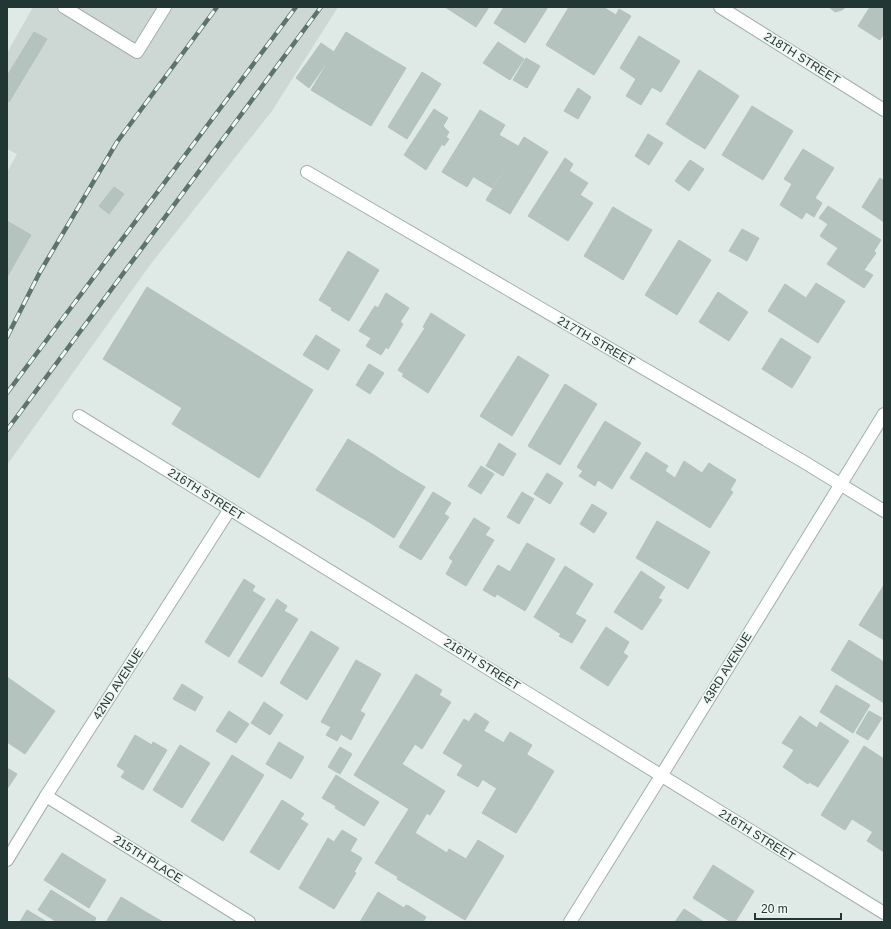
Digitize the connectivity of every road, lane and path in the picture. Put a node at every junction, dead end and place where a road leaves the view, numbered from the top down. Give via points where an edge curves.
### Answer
1 (64, 7) edge
2 (164, 7) edge
3 (720, 7) edge
4 (884, 110) edge
5 (307, 172) dead end
6 (884, 414) edge
7 (79, 416) dead end
8 (840, 484) junction
9 (230, 509) junction
10 (884, 511) edge
11 (661, 776) junction
12 (46, 796) junction
13 (7, 860) edge
14 (884, 913) edge
15 (249, 922) edge
16 (570, 922) edge

1 - 2 street via 137,52
3 - 4 street, 218TH STREET
5 - 8 street, 217TH STREET
6 - 8 street, 43RD AVENUE
7 - 9 street, 216TH STREET
8 - 10 street, 217TH STREET
8 - 11 street, 43RD AVENUE
9 - 11 street, 216TH STREET
9 - 12 street, 42ND AVENUE
11 - 14 street, 216TH STREET
11 - 16 street, 43RD AVENUE
12 - 13 street, 42ND AVENUE
12 - 15 street, 215TH PLACE

